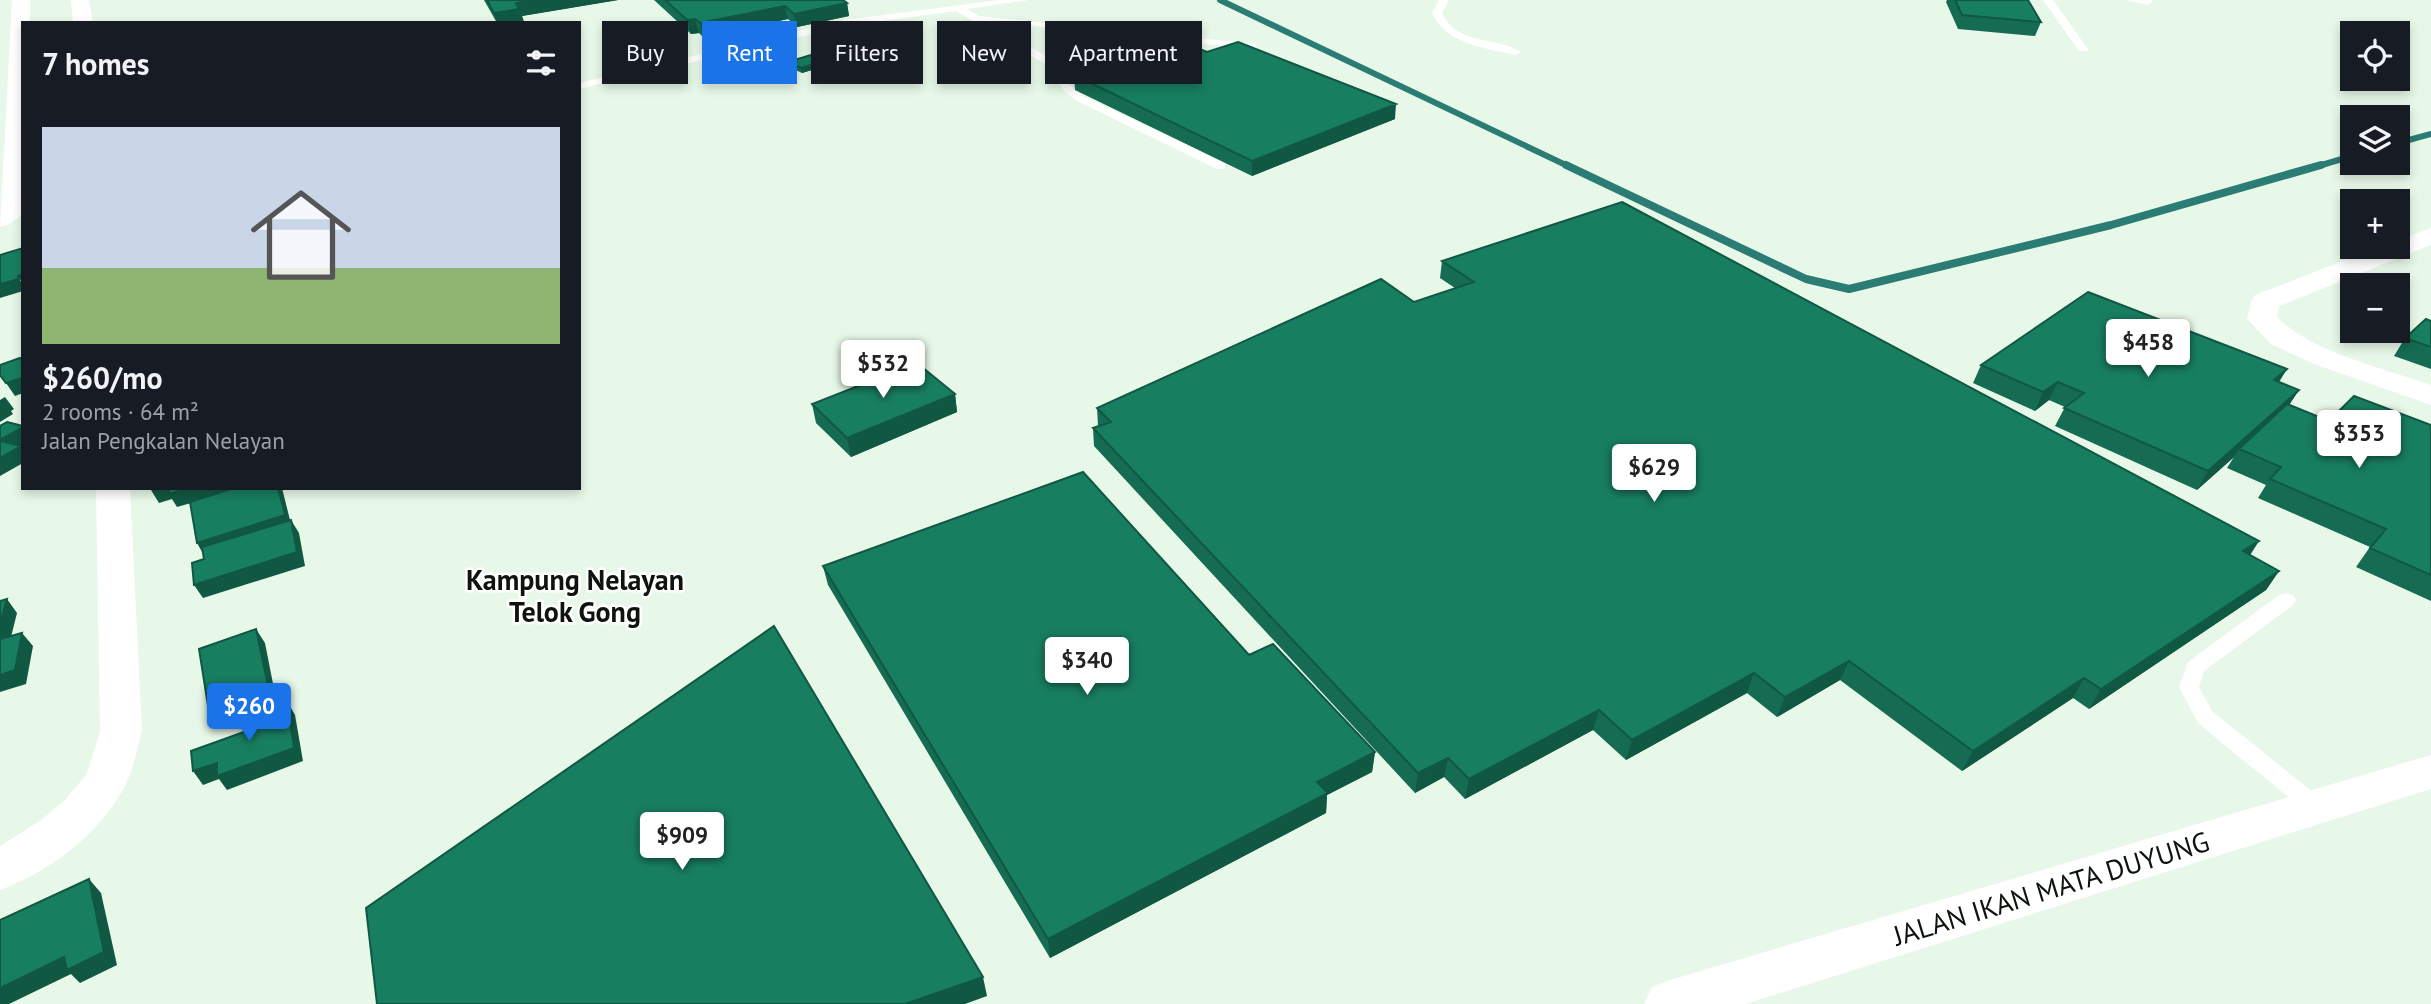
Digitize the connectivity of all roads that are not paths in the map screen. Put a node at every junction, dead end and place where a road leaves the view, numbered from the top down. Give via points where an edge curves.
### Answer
1 (21, 0) edge
2 (80, 0) edge
3 (1024, 0) edge
4 (1444, 0) edge
5 (2048, 0) edge
6 (2130, 0) edge
7 (2148, 2) edge
8 (958, 8) junction
9 (976, 17) junction
10 (83, 21) edge
11 (1252, 46) edge
12 (2083, 49) dead end
13 (1516, 52) dead end
14 (581, 86) edge
15 (1221, 166) edge
16 (12, 180) edge
17 (0, 219) edge
18 (2431, 236) edge
19 (2431, 396) edge
20 (113, 490) edge
21 (2286, 600) dead end
22 (2431, 772) edge
23 (2316, 808) junction
24 (0, 870) edge
25 (1670, 1004) edge

1 - 16 street
2 - 10 street
3 - 8 lane
4 - 13 lane via 1438,19 1450,30
5 - 12 lane
6 - 7 lane
8 - 9 lane
8 - 14 lane via 845,23
9 - 11 lane
9 - 15 lane via 1049,62 1081,99
16 - 17 street via 13,210
18 - 19 street via 2265,302 2262,319 2281,338
20 - 24 street via 121,730 112,762 103,786 86,808
21 - 23 lane via 2195,667 2189,687 2205,718
22 - 23 street, JALAN IKAN MATA DUYUNG
23 - 25 street, JALAN IKAN MATA DUYUNG

